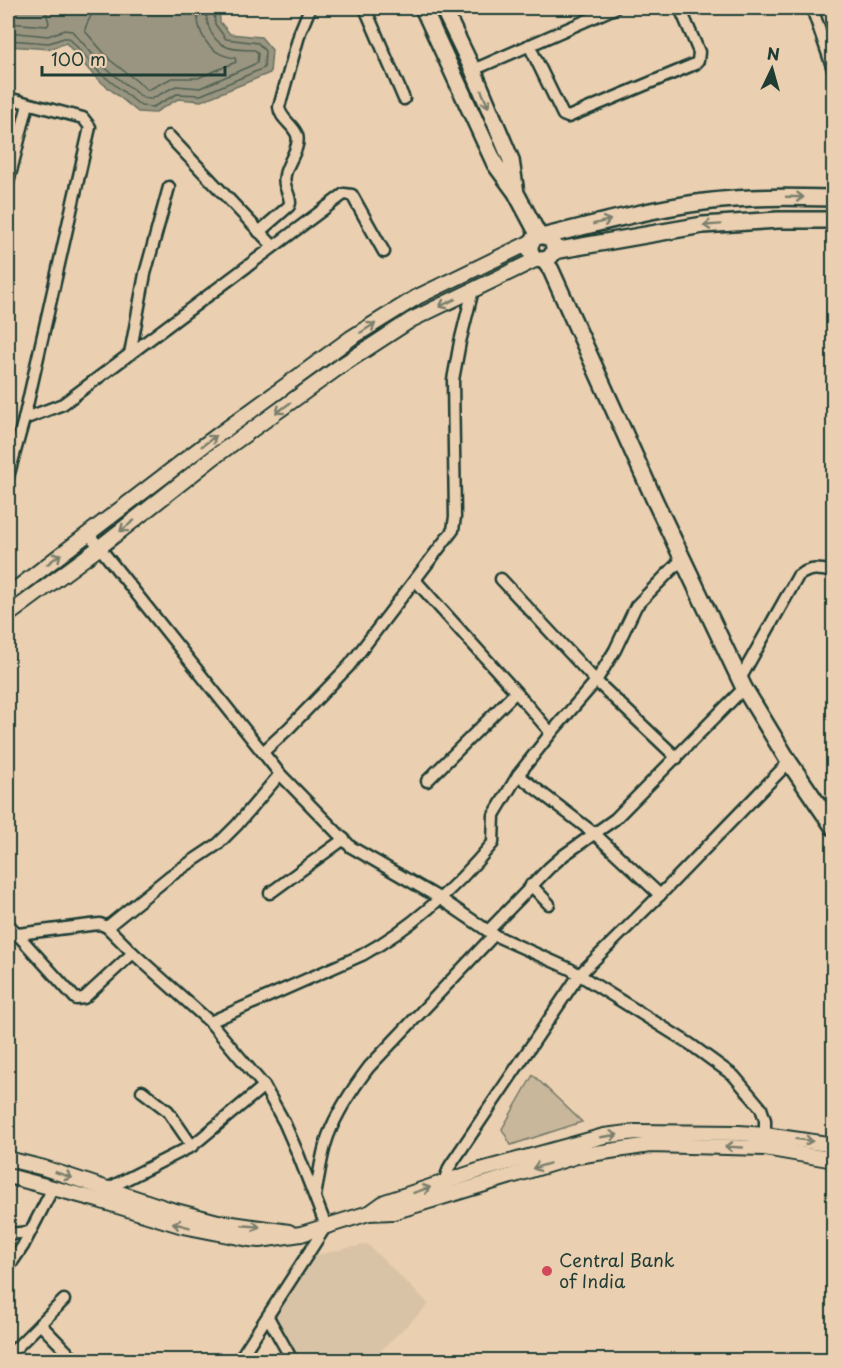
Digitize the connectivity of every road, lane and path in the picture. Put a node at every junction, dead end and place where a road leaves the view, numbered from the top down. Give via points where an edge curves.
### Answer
1 (309, 8) edge
2 (365, 8) edge
3 (423, 8) edge
4 (443, 8) edge
5 (615, 8) edge
6 (680, 8) edge
7 (812, 8) edge
8 (529, 45) junction
9 (473, 70) junction
10 (834, 72) edge
11 (8, 98) edge
12 (404, 99) dead end
13 (28, 104) junction
14 (169, 136) dead end
15 (8, 183) edge
16 (170, 187) dead end
17 (516, 193) junction
18 (834, 198) edge
19 (834, 220) edge
20 (259, 232) junction
21 (539, 238) junction
22 (273, 246) junction
23 (384, 252) dead end
24 (545, 256) junction
25 (473, 290) junction
26 (130, 354) junction
27 (24, 419) junction
28 (8, 477) edge
29 (88, 533) junction
30 (99, 547) junction
31 (683, 558) junction
32 (834, 572) edge
33 (501, 579) dead end
34 (415, 580) junction
35 (8, 595) edge
36 (8, 615) edge
37 (596, 681) junction
38 (742, 683) junction
39 (516, 692) junction
40 (551, 734) junction
41 (262, 752) junction
42 (676, 758) junction
43 (789, 762) junction
44 (280, 774) junction
45 (518, 775) junction
46 (427, 781) dead end
47 (834, 828) edge
48 (595, 834) junction
49 (344, 839) junction
50 (531, 885) junction
51 (270, 893) dead end
52 (660, 895) junction
53 (441, 899) junction
54 (549, 904) dead end
55 (8, 924) edge
56 (107, 927) junction
57 (491, 933) junction
58 (18, 934) junction
59 (133, 953) junction
60 (579, 975) junction
61 (210, 1022) junction
62 (264, 1086) junction
63 (142, 1091) dead end
64 (765, 1142) junction
65 (832, 1144) edge
66 (192, 1146) junction
67 (8, 1159) edge
68 (834, 1160) edge
69 (8, 1176) edge
70 (52, 1188) junction
71 (448, 1188) junction
72 (102, 1194) junction
73 (315, 1196) junction
74 (326, 1226) junction
75 (30, 1232) junction
76 (8, 1234) edge
77 (8, 1268) edge
78 (64, 1300) dead end
79 (267, 1317) junction
80 (40, 1324) junction
81 (8, 1356) edge
82 (75, 1360) edge
83 (239, 1360) edge
84 (292, 1360) edge

1 - 20 street via 279,107 298,140 284,176 290,203
2 - 12 street
3 - 17 main road via 495,164
4 - 9 main road
5 - 8 street
6 - 8 street via 699,52 695,64 568,117 563,115
7 - 10 street
8 - 9 street
9 -> 17 main road via 511,160
11 - 13 street
13 - 15 street
13 - 27 street via 83,118 90,133
14 - 20 street
16 - 26 street via 145,274
17 - 21 main road
21 -> 18 main road via 632,214 705,202 780,196
19 -> 24 main road via 703,225
20 - 22 street
21 - 24 main road via 551,240
21 - 24 main road via 530,252
29 -> 21 street via 351,338 417,297
22 - 23 street via 348,194
22 - 26 street
24 - 25 street
24 - 31 main road
25 -> 30 street via 411,320 342,365 214,457
25 - 34 street via 453,380 454,526
26 - 27 street via 63,404
27 - 28 street
29 - 30 street
35 -> 29 street
30 - 36 street
30 - 41 street
31 - 37 street via 636,606
31 - 38 main road
32 - 38 street via 814,568 798,576
33 - 37 street
34 - 39 street
34 - 41 street via 349,666
37 - 40 street
37 - 42 street
38 - 42 street
38 - 43 main road
39 - 40 street
39 - 46 street
40 - 45 street
41 - 44 street
42 - 48 street
43 - 47 main road
43 - 52 street
44 - 49 street
44 - 56 street via 218,844 170,876
45 - 48 street
45 - 53 street via 494,815 493,843
48 - 50 street
48 - 52 street
49 - 51 street
49 - 53 street via 356,850
50 - 54 street
50 - 57 street
52 - 60 street
53 - 57 street
53 - 61 street via 362,955
55 - 58 street
56 - 58 street via 100,924
56 - 59 street
57 - 60 street
57 - 73 street via 356,1084 327,1137
58 - 59 street via 76,999 84,998
59 - 61 street
60 - 64 street via 734,1076 761,1108
60 - 71 street via 450,1166
61 - 62 street
62 - 66 street
62 - 73 street via 284,1122
63 - 66 street via 168,1111
64 -> 65 street
64 - 68 street
64 - 71 street via 650,1145 577,1156
66 - 72 street
67 -> 72 street via 44,1168
69 - 70 street
70 - 72 street
70 - 75 street
71 - 74 street via 393,1212
72 - 74 street via 218,1222 301,1234
73 - 74 street
74 - 79 street
75 - 76 street
75 - 77 street
78 - 80 street
79 - 83 street
79 - 84 street
80 - 81 street
80 - 82 street

